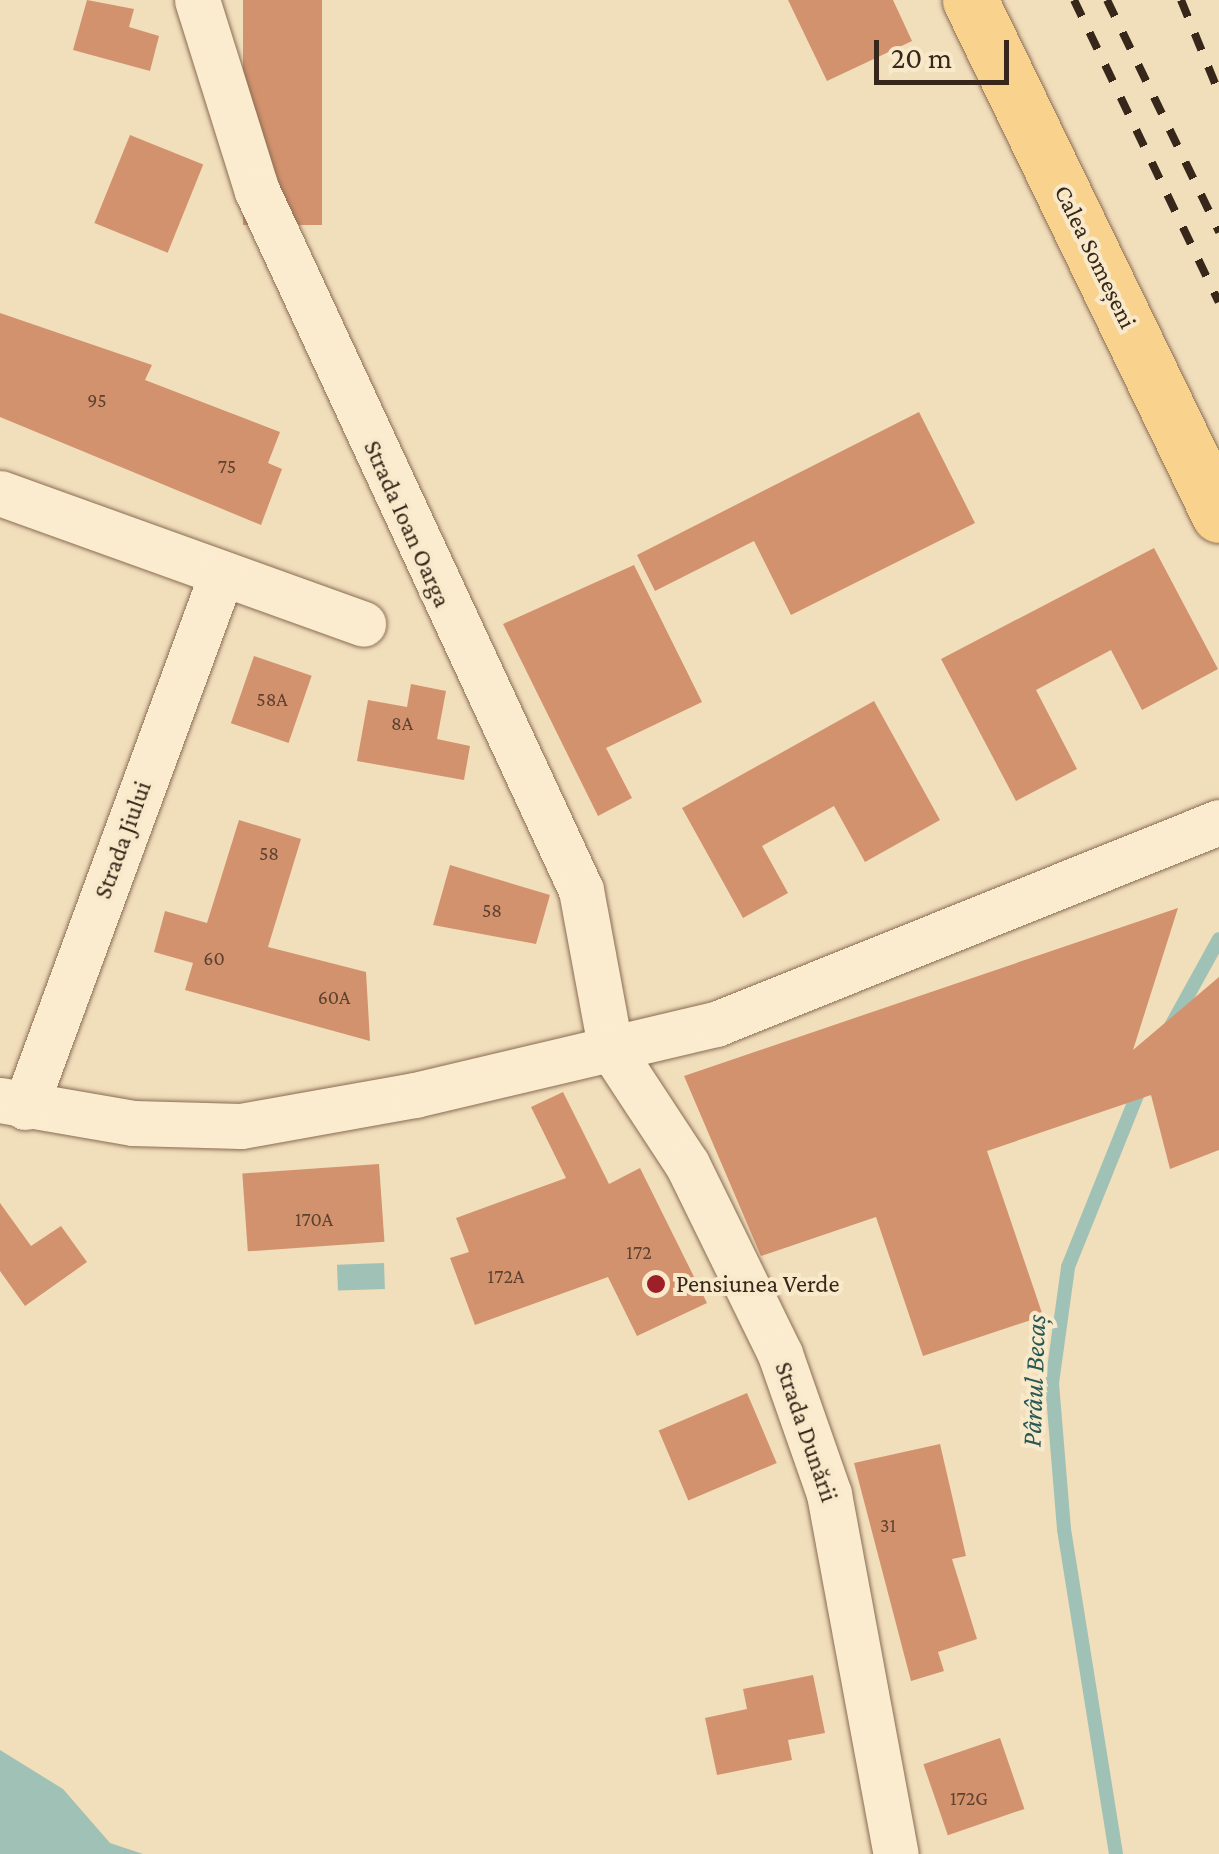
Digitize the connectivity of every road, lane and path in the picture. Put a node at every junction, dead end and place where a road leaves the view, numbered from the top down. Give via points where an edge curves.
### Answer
1 (197, 0) edge
2 (970, 0) edge
3 (0, 493) edge
4 (1219, 515) edge
5 (222, 573) junction
6 (363, 624) dead end
7 (1219, 822) edge
8 (610, 1048) junction
9 (12, 1104) edge
10 (896, 1854) edge

1 - 8 street, Strada Ioan Oarga via 257,192 581,890
2 - 4 main road, Calea Someșeni
3 - 5 street
5 - 6 street
5 - 9 street, Strada Jiului
7 - 8 street via 716,1024
8 - 9 street via 241,1126
8 - 10 street, Strada Dunării via 687,1164 780,1354 829,1494

